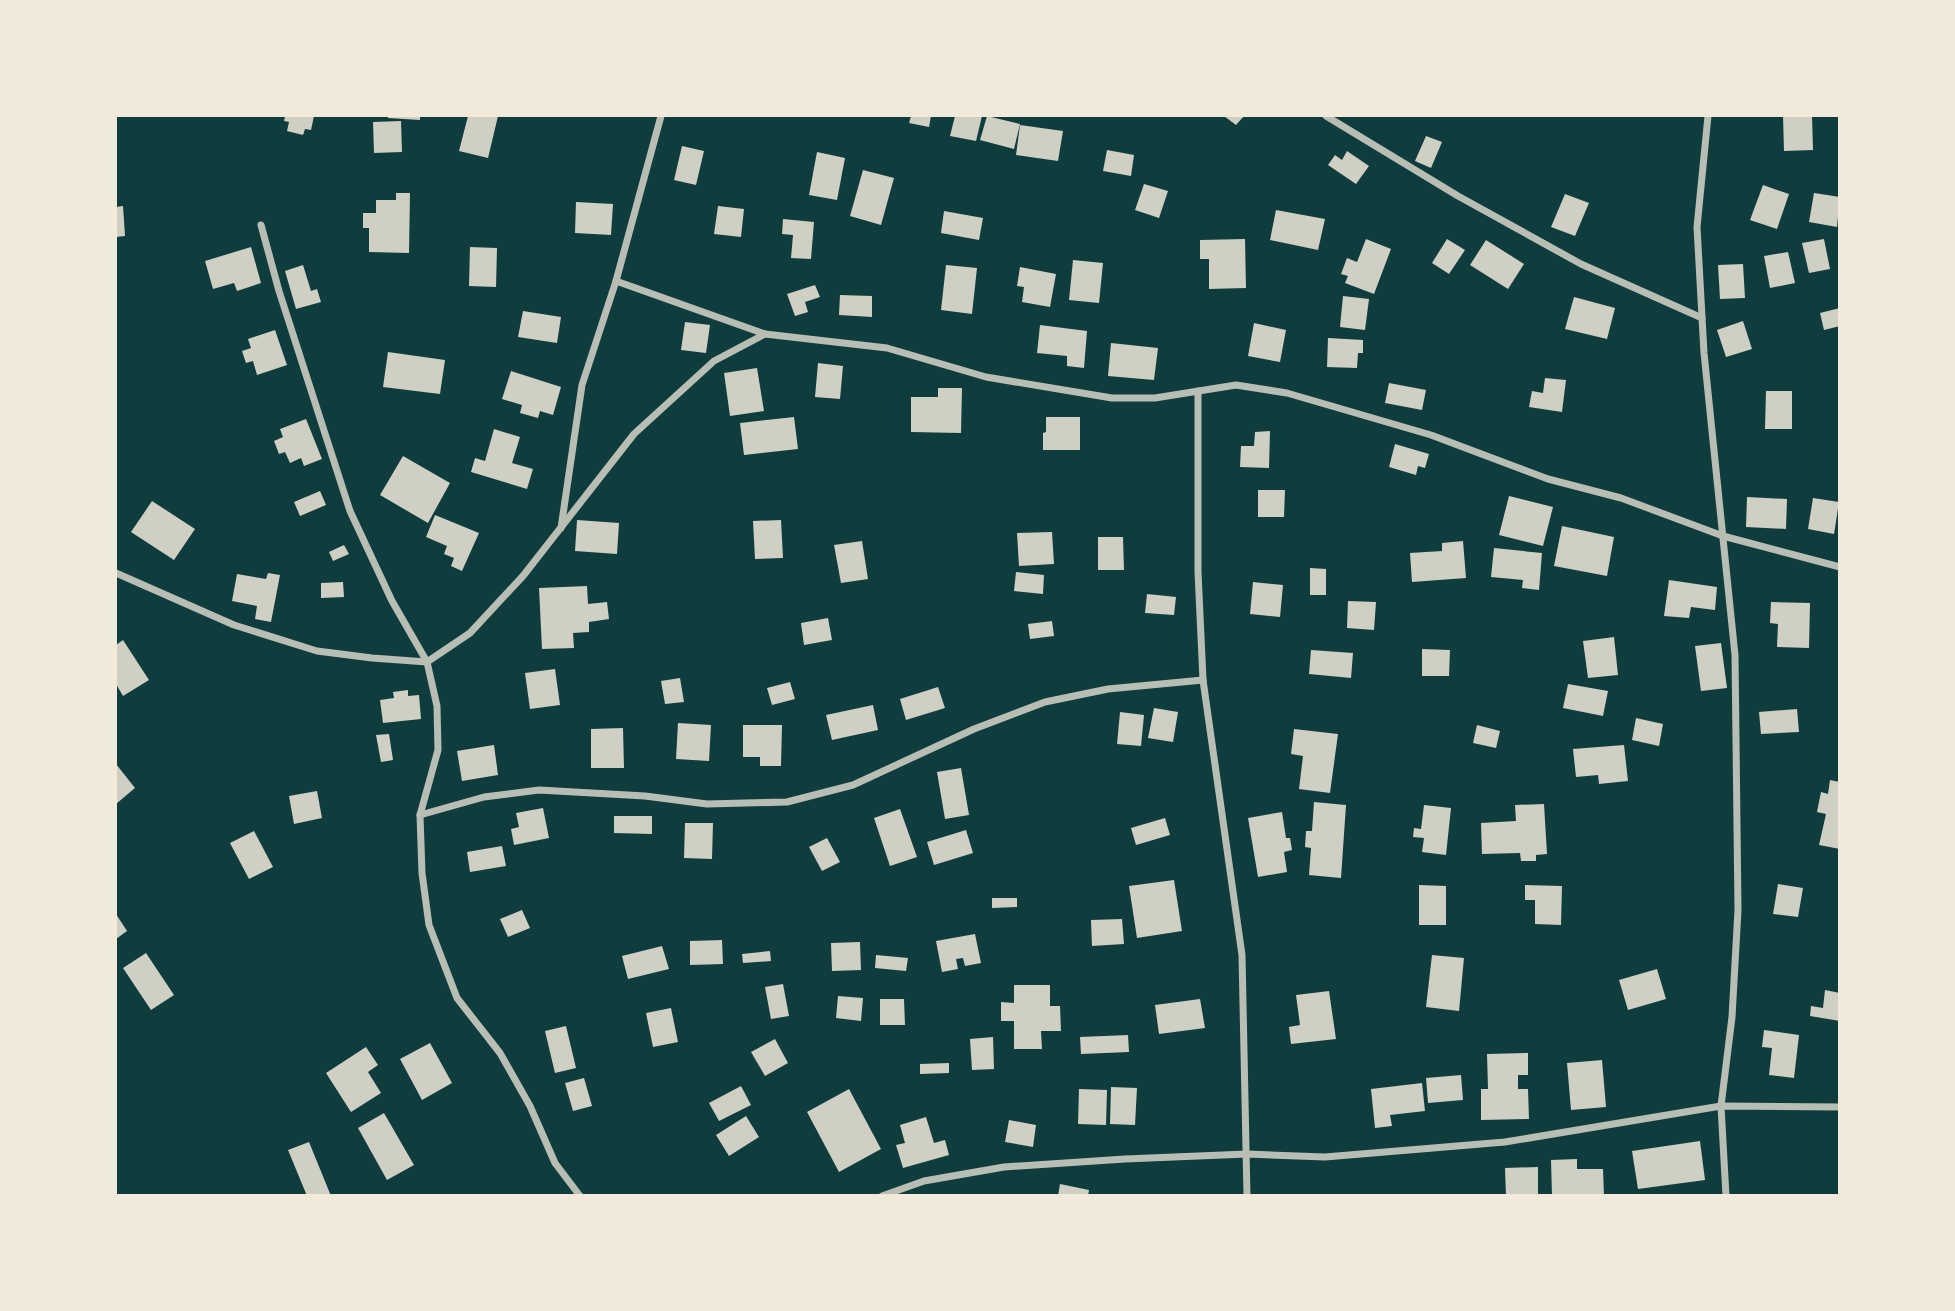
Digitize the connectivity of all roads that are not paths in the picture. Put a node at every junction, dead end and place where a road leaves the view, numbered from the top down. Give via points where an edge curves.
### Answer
1 (660, 116) edge
2 (1326, 116) edge
3 (1708, 116) edge
4 (261, 225) dead end
5 (616, 281) junction
6 (1702, 318) junction
7 (765, 334) junction
8 (1198, 391) junction
9 (561, 529) junction
10 (1723, 536) junction
11 (1839, 567) edge
12 (116, 573) edge
13 (427, 663) junction
14 (1203, 680) junction
15 (420, 815) junction
16 (1721, 1106) junction
17 (1839, 1107) edge
18 (1247, 1154) junction
19 (580, 1195) edge
20 (882, 1195) edge
21 (1247, 1195) edge
22 (1726, 1195) edge

1 - 5 street
2 - 6 street via 1458,197 1581,264
3 - 6 street via 1697,227
4 - 13 street via 350,511 391,601
5 - 7 street
5 - 9 street via 582,385
6 - 10 street
7 - 8 street via 887,348 986,377 1112,398
7 - 9 street via 714,360 634,434
8 - 10 street via 1236,385 1287,393 1431,435
8 - 14 street
9 - 13 street via 470,633
10 - 11 street
10 - 16 street via 1735,654 1738,910
12 - 13 street via 234,625 317,651
13 - 15 street via 437,706 438,750
14 - 15 street via 1108,689 1045,702 853,785 788,802 707,804 539,790 484,797
14 - 18 street via 1242,955
15 - 19 street via 429,925 457,998 500,1053 555,1163
16 - 17 street
16 - 18 street via 1505,1142 1325,1157
16 - 22 street
18 - 20 street via 1004,1167 924,1181
18 - 21 street

